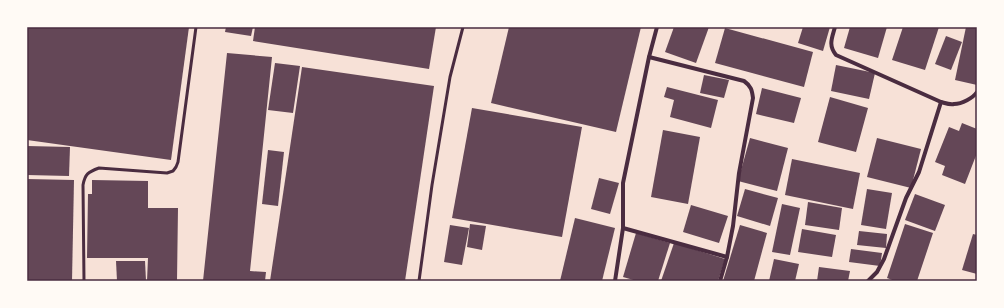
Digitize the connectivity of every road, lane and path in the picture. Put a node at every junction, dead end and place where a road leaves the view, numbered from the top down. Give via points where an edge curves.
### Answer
1 (196, 27) edge
2 (463, 27) edge
3 (657, 27) edge
4 (835, 27) edge
5 (649, 56) junction
6 (977, 92) edge
7 (941, 102) junction
8 (624, 228) junction
9 (727, 256) junction
10 (84, 281) edge
11 (419, 281) edge
12 (615, 281) edge
13 (720, 281) edge
14 (868, 281) edge

1 - 10 lane via 178,162 173,172 99,168 84,178
2 - 11 lane via 450,77
3 - 5 street
4 - 7 street via 830,42 836,55
5 - 8 street via 623,183
5 - 9 street via 744,81 752,90 753,98
6 - 7 street via 968,100 955,104
7 - 14 street via 919,172 906,198 884,259 878,272
8 - 9 street
8 - 12 street
9 - 13 street

